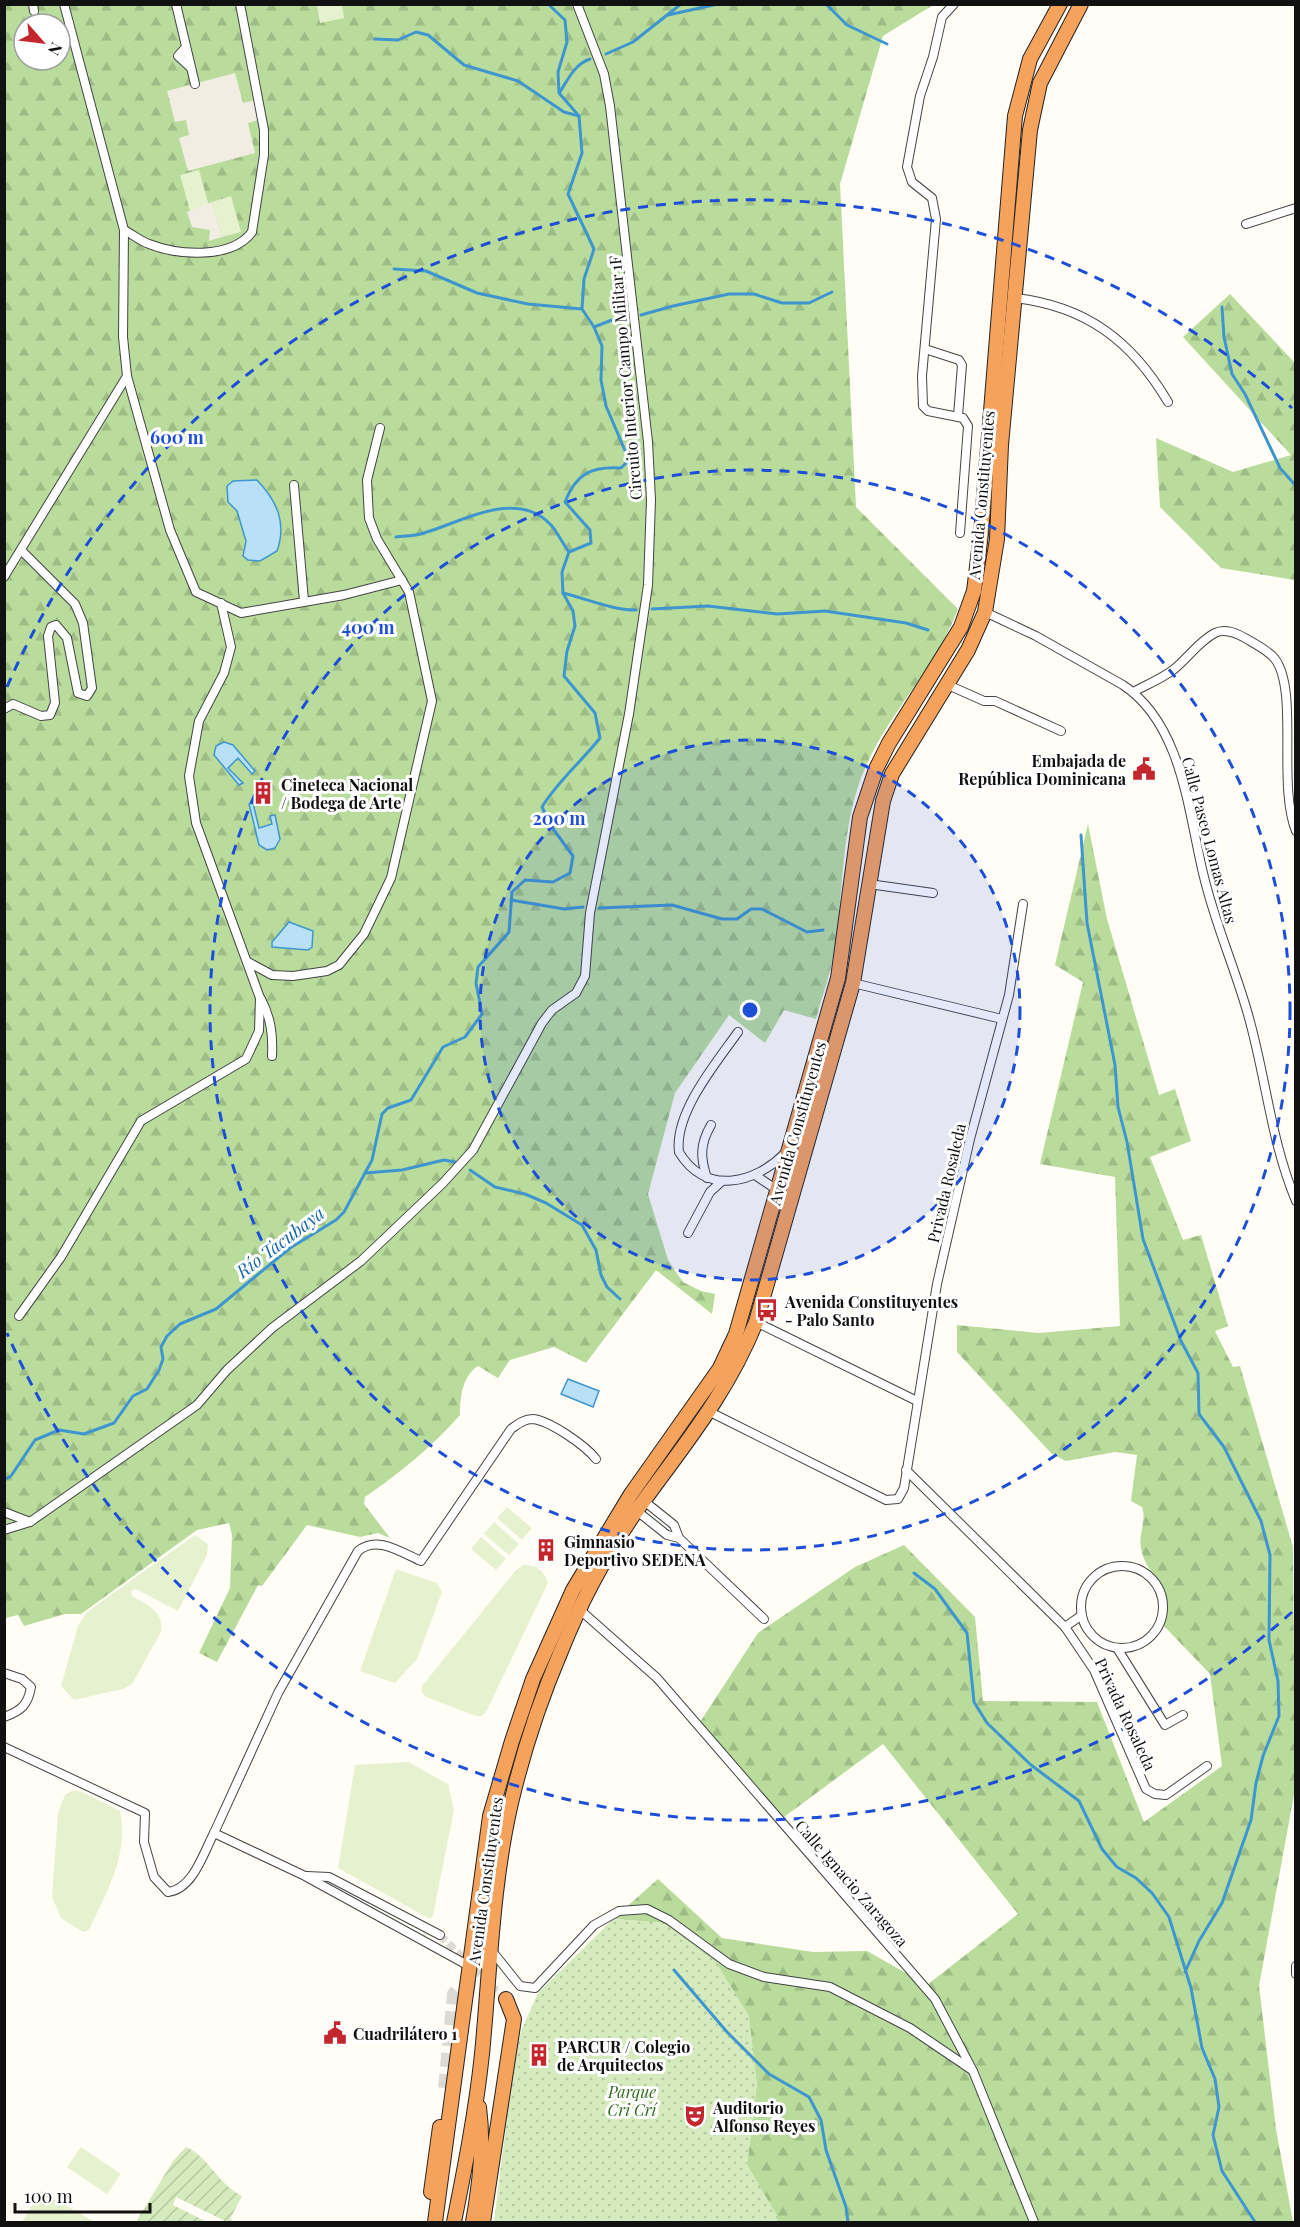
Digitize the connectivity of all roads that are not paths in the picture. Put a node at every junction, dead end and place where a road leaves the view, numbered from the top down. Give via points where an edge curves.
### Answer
1 (64, 4) edge
2 (176, 4) edge
3 (240, 4) edge
4 (577, 4) edge
5 (954, 4) edge
6 (1060, 4) edge
7 (1081, 4) edge
8 (195, 84) dead end
9 (1296, 208) edge
10 (1246, 224) dead end
11 (124, 230) junction
12 (1015, 298) junction
13 (925, 349) junction
14 (127, 376) junction
15 (1168, 402) dead end
16 (958, 416) junction
17 (380, 428) dead end
18 (294, 485) dead end
19 (960, 533) dead end
20 (21, 550) junction
21 (4, 577) edge
22 (402, 580) junction
23 (304, 601) junction
24 (221, 603) junction
25 (985, 612) junction
26 (948, 685) junction
27 (1133, 692) junction
28 (4, 709) edge
29 (1061, 731) dead end
30 (1296, 831) edge
31 (869, 884) junction
32 (933, 893) dead end
33 (1023, 904) dead end
34 (248, 962) junction
35 (854, 983) junction
36 (260, 998) junction
37 (1002, 1019) junction
38 (738, 1032) dead end
39 (272, 1056) dead end
40 (711, 1125) dead end
41 (790, 1148) junction
42 (755, 1175) junction
43 (707, 1178) junction
44 (722, 1181) junction
45 (778, 1191) junction
46 (1296, 1201) edge
47 (688, 1233) dead end
48 (19, 1316) dead end
49 (756, 1322) junction
50 (917, 1401) junction
51 (710, 1412) junction
52 (596, 1459) dead end
53 (906, 1470) junction
54 (640, 1506) junction
55 (4, 1512) edge
56 (30, 1522) junction
57 (4, 1530) edge
58 (678, 1538) junction
59 (579, 1609) junction
60 (1082, 1615) junction
61 (764, 1619) dead end
62 (1065, 1627) junction
63 (1117, 1648) junction
64 (4, 1673) edge
65 (1183, 1715) dead end
66 (4, 1717) edge
67 (4, 1748) edge
68 (1207, 1766) dead end
69 (214, 1833) junction
70 (305, 1876) junction
71 (440, 1935) tunnel mouth
72 (491, 1950) junction
73 (1296, 1966) edge
74 (471, 1967) junction
75 (1296, 1974) edge
76 (506, 1999) tunnel mouth
77 (973, 2071) junction
78 (445, 2088) tunnel mouth
79 (477, 2093) junction
80 (436, 2216) edge
81 (454, 2223) edge
82 (473, 2223) edge
83 (483, 2223) edge
84 (1034, 2223) edge

1 - 11 street
2 - 8 street
3 - 11 street via 264,130 252,232 237,244 190,253 148,244
4 - 56 street, Circuito Interior Campo Militar 1F via 604,74 610,106 648,442 651,500 648,585 629,714 590,913 585,976 576,993 552,1010 472,1150 443,1183 361,1261 272,1328 197,1405
5 - 13 street via 942,17 920,96 907,167 912,182 933,198 936,219
6 - 41 highway, Avenida Constituyentes via 1030,59 1015,116 974,591 961,627 889,743 867,794 860,817 838,978
7 - 12 highway, Avenida Constituyentes via 1040,83 1030,130
9 - 10 street
11 - 14 street via 123,337
12 - 15 street via 1069,310 1100,326 1131,349
12 - 25 highway, Avenida Constituyentes via 1001,445 997,539
13 - 16 street via 959,360 962,365
13 - 16 street via 923,406 928,411
14 - 20 street
14 - 24 street via 170,530 196,592
16 - 19 street via 968,426
17 - 22 street via 367,480 369,518 376,539
18 - 23 street
20 - 21 street
20 - 28 street via 75,604 84,623 92,688 87,696 78,693 67,638 56,625 48,636 55,703 50,715 41,716 13,704
22 - 23 street
22 - 34 street via 409,592 432,701 391,878 364,934 339,965 327,971 293,976 272,975
23 - 24 street via 241,613
24 - 34 street via 231,647 224,673 199,721 189,776 196,823
25 - 26 highway, Avenida Constituyentes
25 - 27 street, Calle Paseo Lomas Altas via 1036,636
26 - 29 street
26 - 31 highway, Avenida Constituyentes via 892,774 877,828
27 - 30 street via 1172,670 1216,633 1237,633 1275,658 1283,674 1286,697 1286,779
27 - 46 street, Calle Paseo Lomas Altas via 1156,718 1175,757 1217,925 1248,1012 1277,1151
31 - 32 street
31 - 35 highway, Avenida Constituyentes
33 - 37 street, Privada Rosaleda
34 - 36 street
35 - 37 street
35 - 49 highway, Avenida Constituyentes
36 - 39 street via 269,1014
36 - 48 street via 259,1031 246,1059 141,1121 61,1257
37 - 50 street, Privada Rosaleda via 937,1284
38 - 43 street via 716,1062 679,1128 683,1158
40 - 43 street via 702,1140 701,1152
41 - 42 street via 770,1168
41 - 45 highway, Avenida Constituyentes
42 - 44 street
42 - 45 street
43 - 44 street
44 - 47 street via 710,1192
45 - 74 highway, Avenida Constituyentes via 751,1289 729,1350 599,1543 555,1626 533,1680 489,1816
49 - 50 street
49 - 51 highway, Avenida Constituyentes
50 - 53 street, Privada Rosaleda
51 - 53 street, Privada Rosaleda via 886,1500 898,1499
51 - 54 highway, Avenida Constituyentes
52 - 69 street via 588,1449 555,1429 534,1419 523,1420 512,1429 421,1561 377,1542 358,1551 278,1693
53 - 62 street, Privada Rosaleda
54 - 58 street via 668,1535
54 - 58 street via 674,1525
54 - 59 highway, Avenida Constituyentes
55 - 56 street
56 - 57 street, Circuito Interior Campo Militar 1F
58 - 61 street
59 - 72 highway, Avenida Constituyentes via 538,1713 514,1794
59 - 77 street, Calle Ignacio Zaragoza via 657,1678 934,1999
60 - 62 street
60 - 63 street via 1094,1637
60 - 63 street via 1085,1589 1102,1570 1128,1565 1150,1576 1163,1599 1160,1624 1142,1643
62 - 68 street, Privada Rosaleda via 1094,1670 1146,1789 1166,1795
63 - 65 street via 1165,1725
64 - 66 street via 32,1687 21,1711
67 - 69 street via 145,1813 144,1842 154,1877 168,1892 179,1891 187,1884
69 - 70 street
70 - 71 street via 329,1877
70 - 74 street
72 - 77 street via 520,1986 535,1989 594,1925 619,1911 647,1909 669,1920 729,1964 764,1977 830,1987 910,2028
72 - 79 highway, Avenida Constituyentes
73 - 75 street
74 - 80 highway, Avenida Constituyentes
76 - 83 highway via 514,2019
77 - 84 street, Calle Ignacio Zaragoza
78 - 80 highway via 431,2196
79 - 81 highway, Avenida Constituyentes
79 - 82 highway via 482,2133

